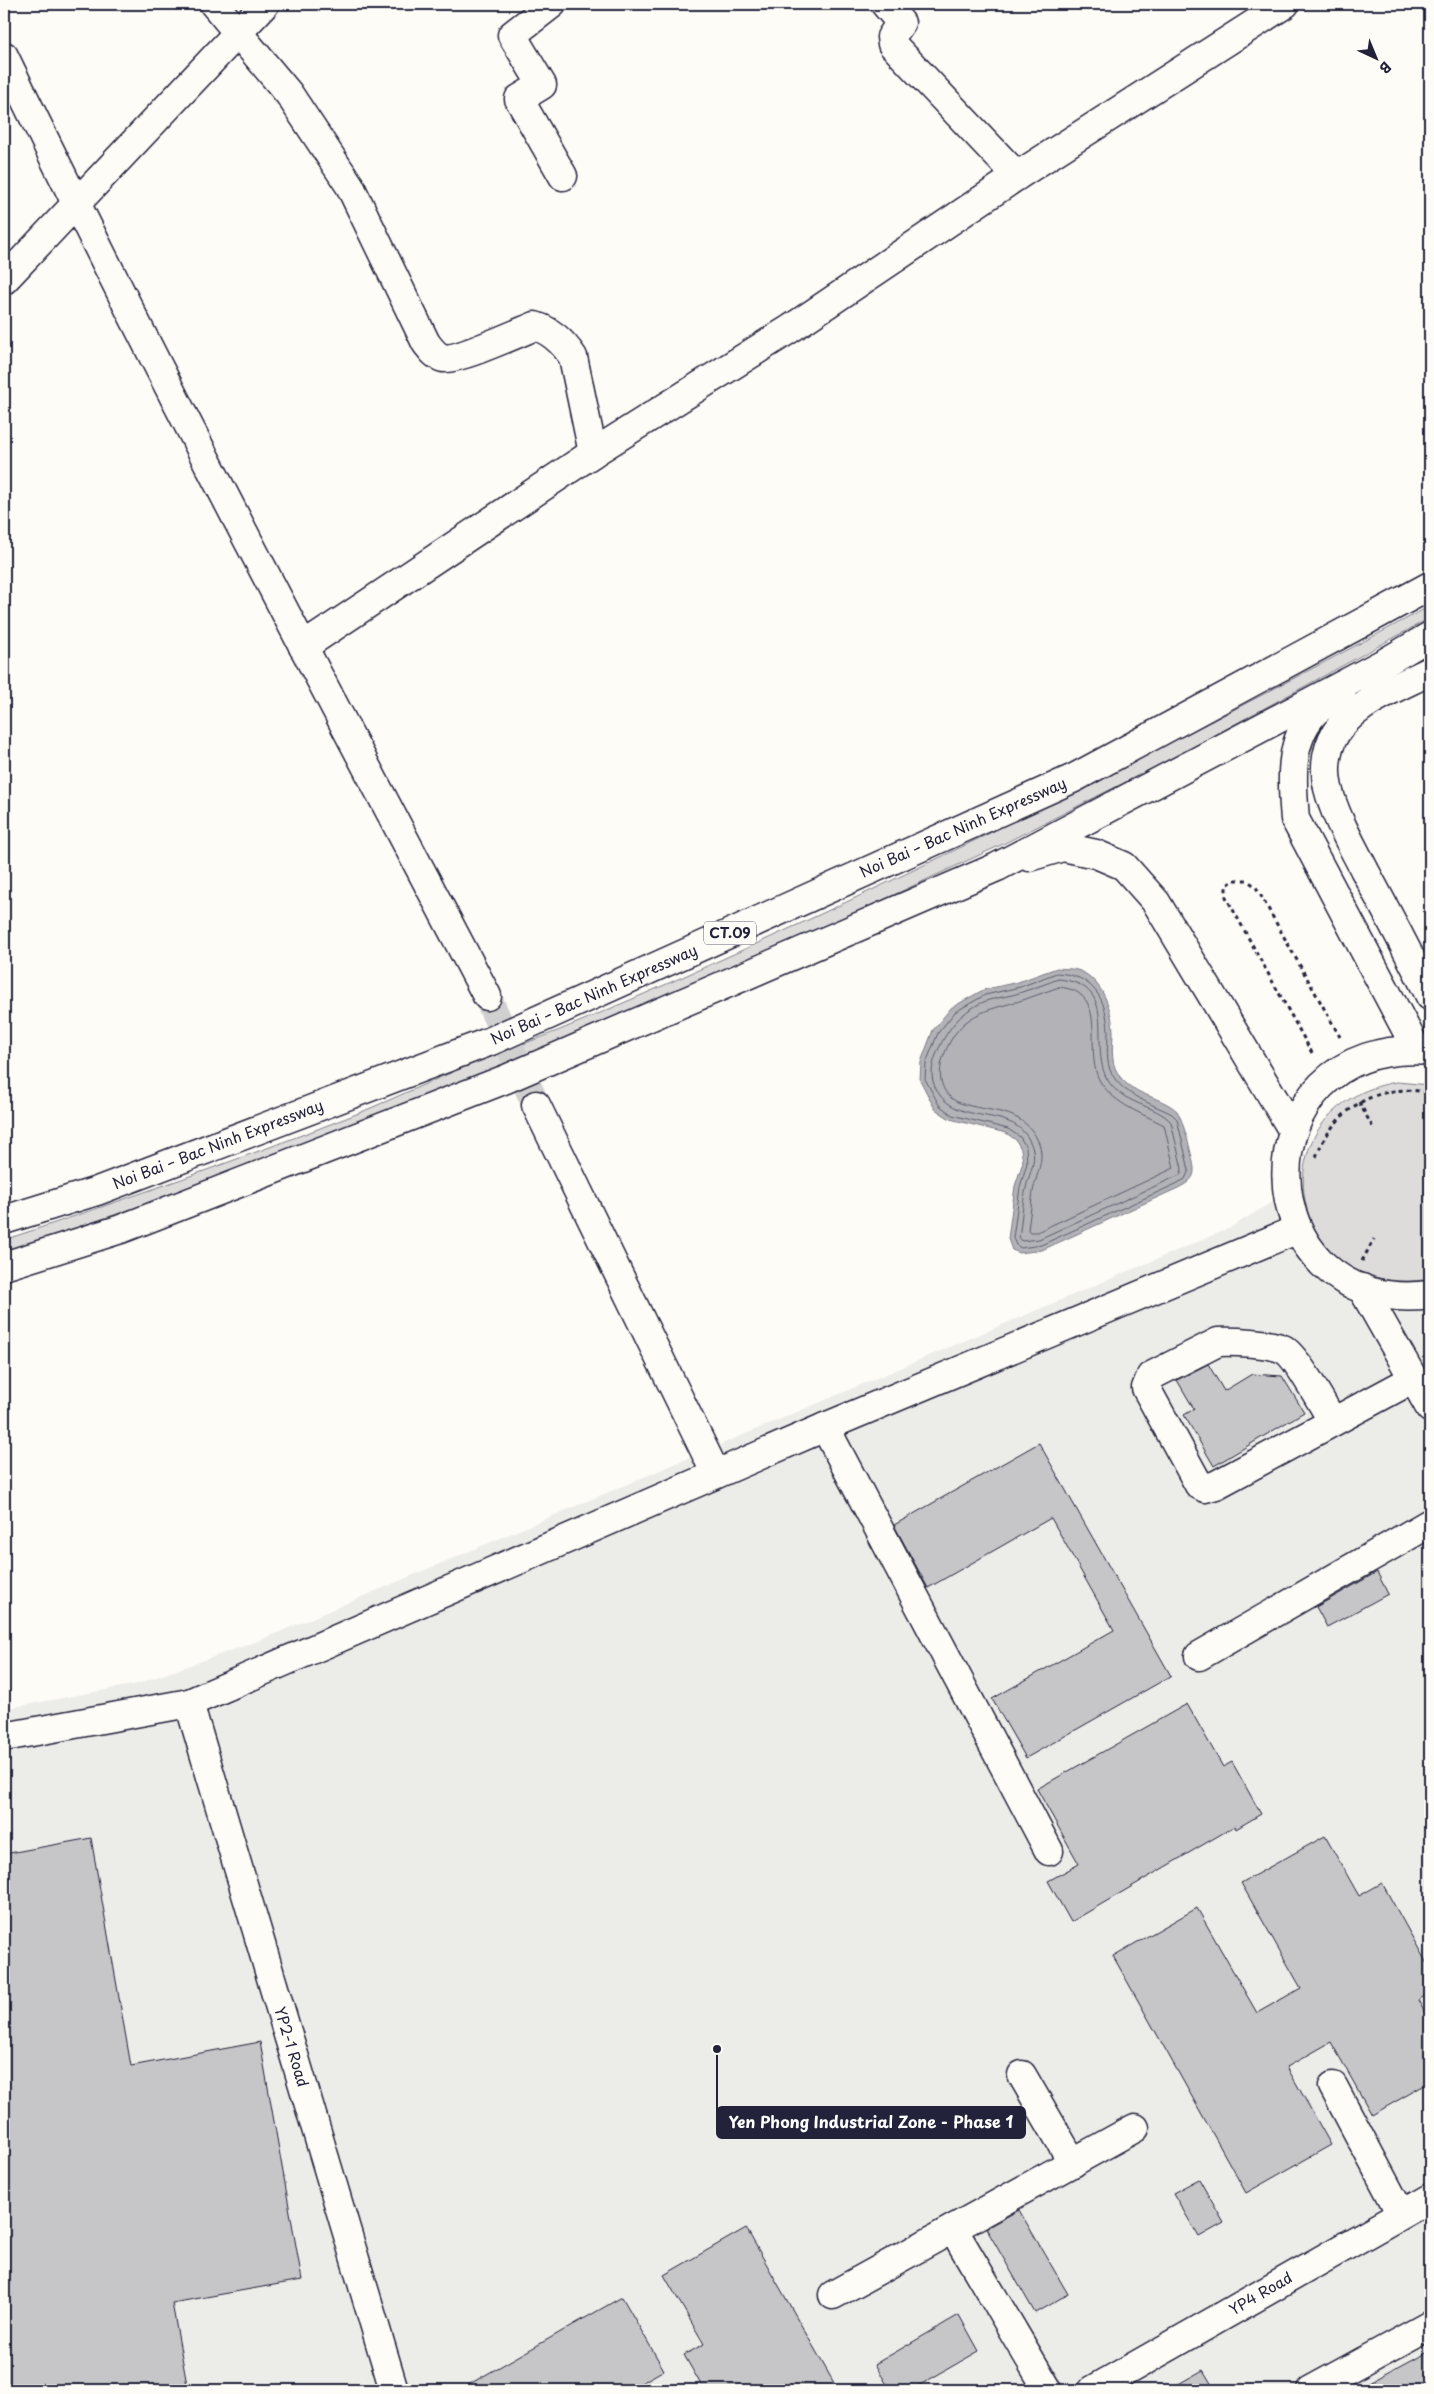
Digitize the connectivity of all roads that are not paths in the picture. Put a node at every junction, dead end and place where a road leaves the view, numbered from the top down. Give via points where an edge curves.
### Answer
1 (214, 4) edge
2 (265, 4) edge
3 (552, 4) edge
4 (885, 4) edge
5 (1285, 4) edge
6 (238, 33) junction
7 (4, 56) edge
8 (563, 176) dead end
9 (1017, 176) junction
10 (76, 204) junction
11 (4, 280) edge
12 (593, 453) junction
13 (1430, 586) edge
14 (1430, 636) edge
15 (304, 647) junction
16 (1384, 664) junction
17 (1430, 671) edge
18 (997, 867) junction
19 (488, 996) tunnel mouth
20 (1430, 996) edge
21 (1424, 1051) edge
22 (536, 1105) tunnel mouth
23 (1293, 1131) junction
24 (4, 1220) edge
25 (1298, 1229) junction
26 (4, 1266) edge
27 (1363, 1273) junction
28 (1430, 1296) edge
29 (1413, 1379) junction
30 (1430, 1408) edge
31 (1333, 1422) junction
32 (825, 1427) junction
33 (716, 1474) junction
34 (1430, 1523) edge
35 (1199, 1656) dead end
36 (189, 1703) junction
37 (4, 1736) edge
38 (1049, 1851) dead end
39 (1022, 2075) dead end
40 (1333, 2086) dead end
41 (1135, 2128) dead end
42 (1073, 2163) junction
43 (1430, 2198) edge
44 (1401, 2214) junction
45 (954, 2228) junction
46 (833, 2295) dead end
47 (1430, 2325) edge
48 (394, 2390) edge
49 (1048, 2390) edge
50 (1093, 2390) edge
51 (1311, 2390) edge

1 - 6 main road
2 - 6 main road
3 - 8 main road via 512,34 542,85 519,99
4 - 9 main road via 901,23 890,37 892,44
5 - 9 main road
6 - 10 main road
6 - 12 main road via 289,94 350,186 426,343 435,354 444,358 458,356 535,326 546,329 566,346 573,357
7 - 10 main road
9 - 12 main road via 790,330
10 - 11 main road
10 - 15 main road
12 - 15 main road
13 - 24 main road, Noi Bai – Bac Ninh Expressway / CT.09 via 1074,778 491,1042 97,1191
14 - 16 main road
15 - 19 main road
16 - 18 main road
16 - 21 main road via 1313,714 1297,744 1292,778 1295,819
17 - 20 main road via 1370,702 1351,716 1340,727 1327,754 1328,788 1345,832
18 - 23 main road via 1063,847 1096,854 1124,866 1156,902
18 - 26 main road via 506,1079 121,1229
21 - 23 main road via 1376,1054 1343,1068 1316,1092
22 - 33 main road
23 - 25 main road via 1286,1158 1286,1187
25 - 27 main road via 1327,1268
25 - 32 main road
27 - 28 main road via 1398,1297
27 - 29 main road
29 - 30 main road
29 - 31 main road
31 - 31 main road via 1205,1488 1199,1485 1146,1384 1151,1376 1218,1342 1284,1349
32 - 33 main road
32 - 38 main road
33 - 36 main road
34 - 35 main road
36 - 37 main road
36 - 48 main road, YP2-1 Road
39 - 42 main road
40 - 44 main road
41 - 42 main road
42 - 45 main road
43 - 44 main road, YP4 Road
44 - 50 main road, YP4 Road
45 - 46 main road
45 - 49 main road
47 - 51 main road

